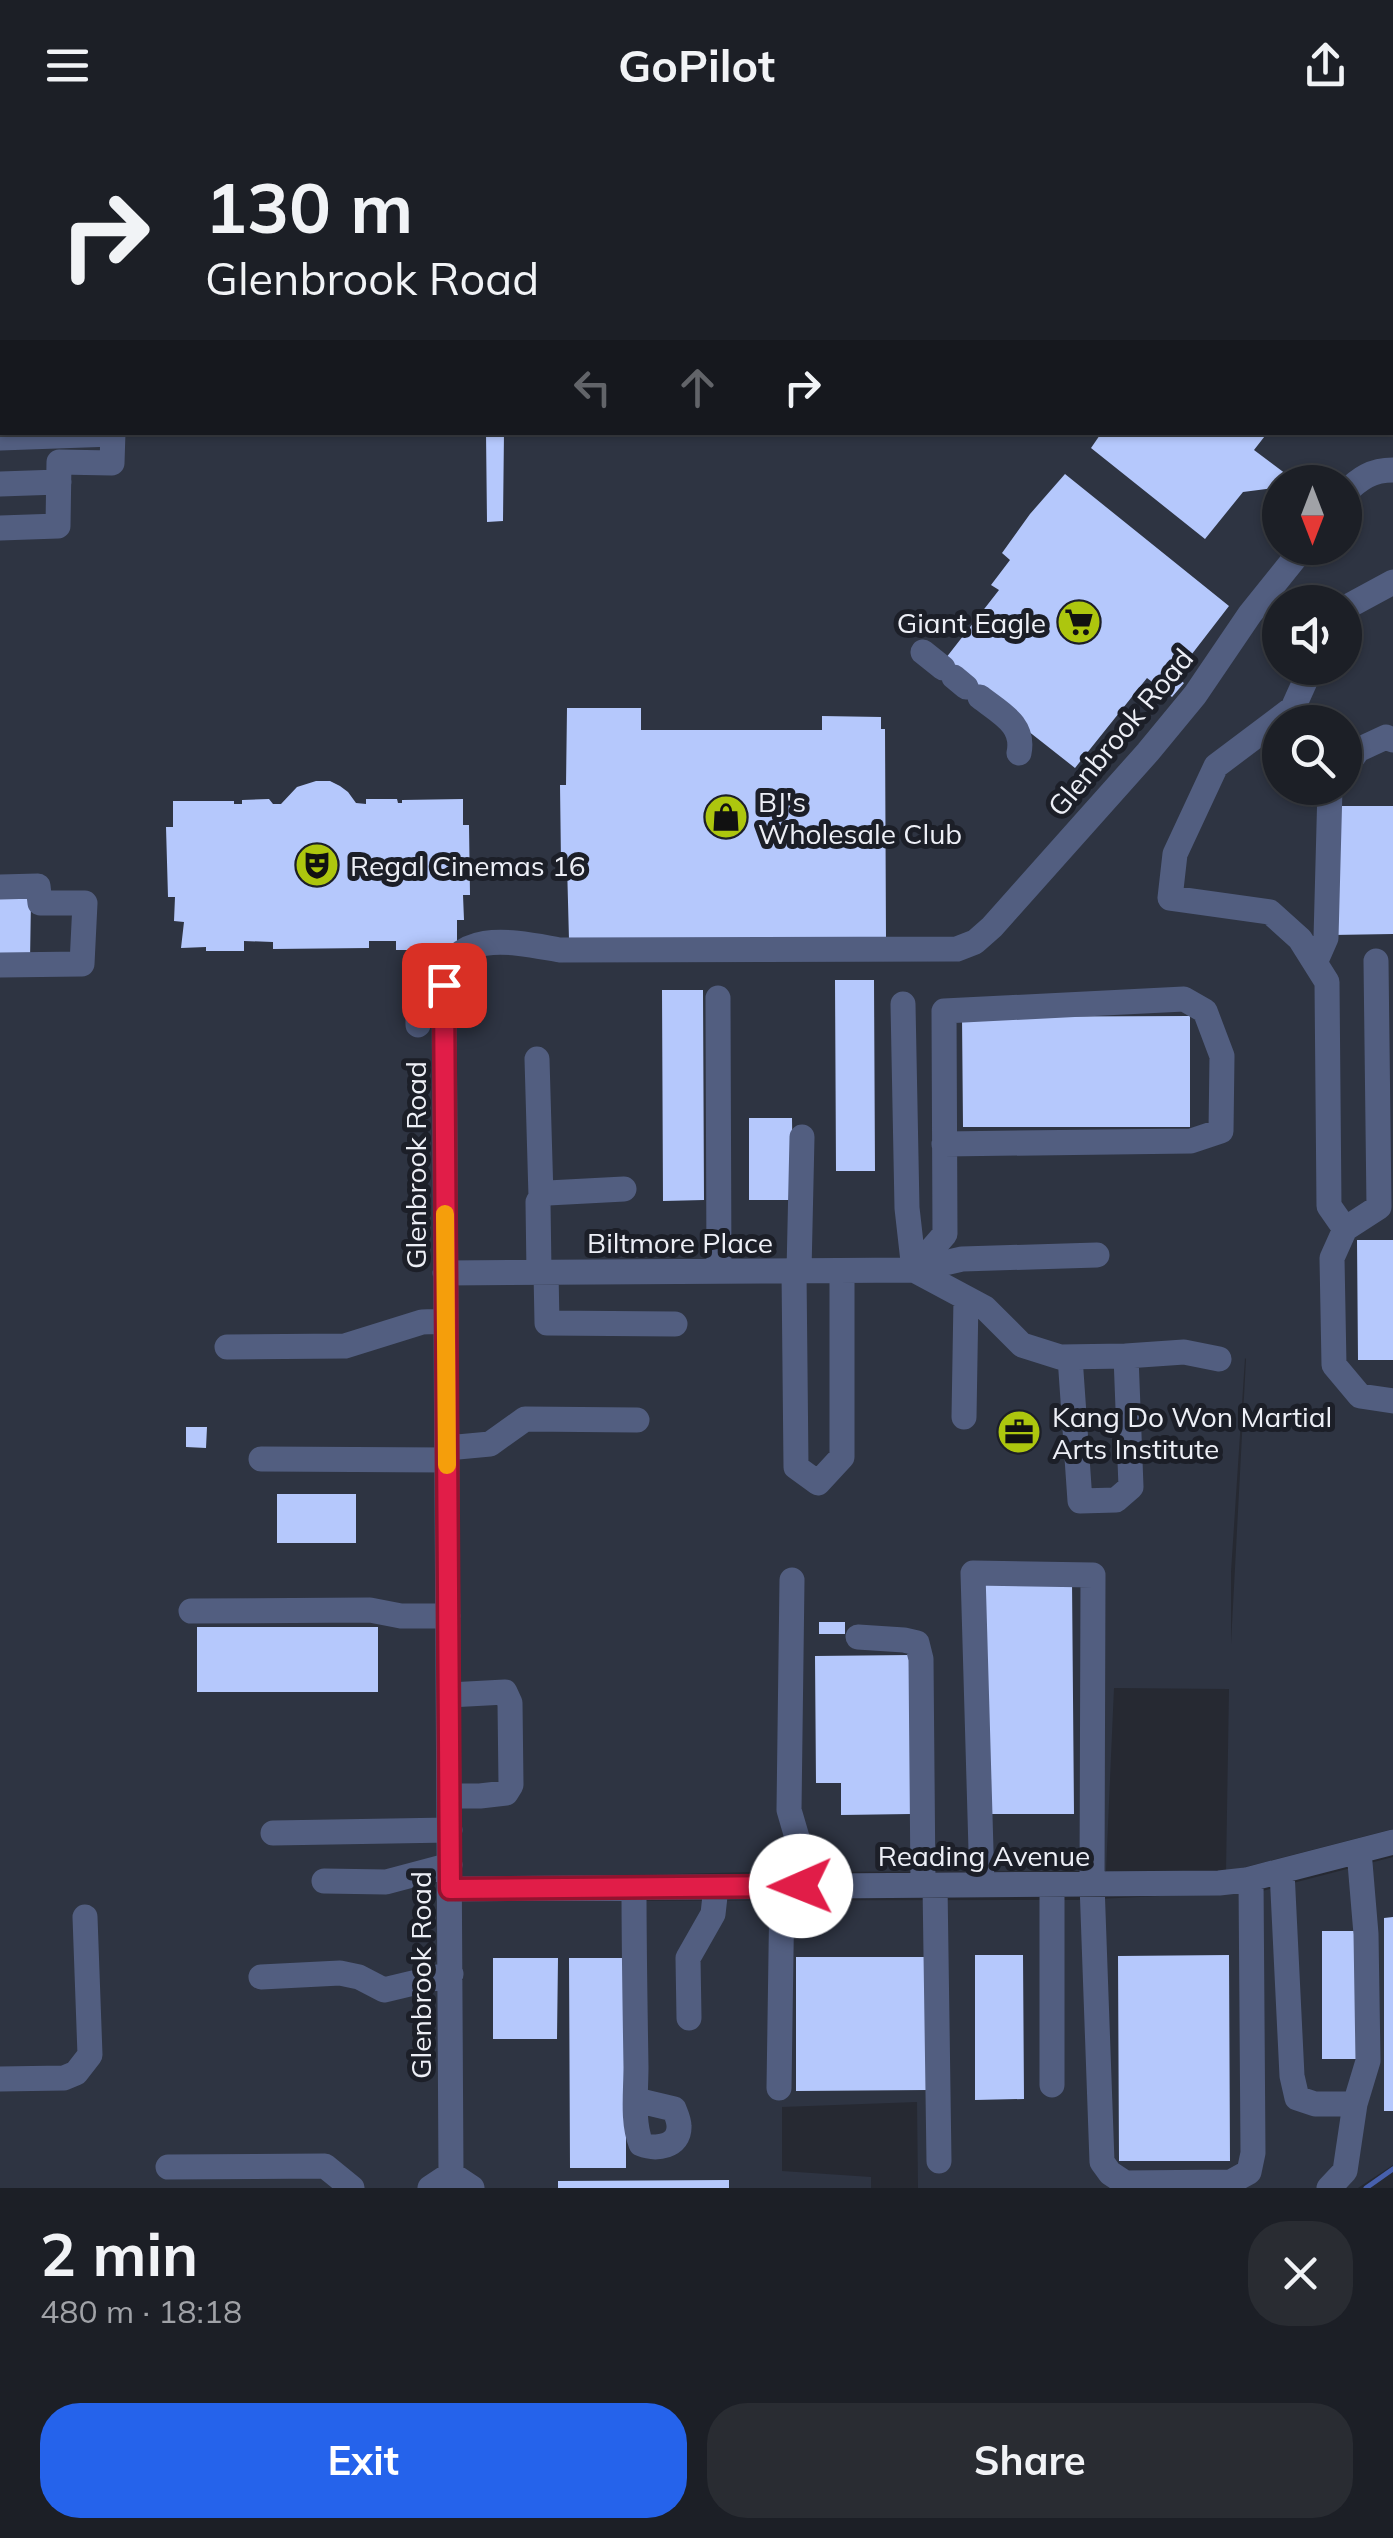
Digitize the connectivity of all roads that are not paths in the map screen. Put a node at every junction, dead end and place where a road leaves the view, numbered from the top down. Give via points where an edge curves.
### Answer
1 (68, 435) edge
2 (113, 435) edge
3 (0, 438) edge
4 (1393, 470) edge
5 (1362, 478) edge
6 (58, 482) junction
7 (0, 484) edge
8 (0, 528) edge
9 (1289, 565) edge
10 (1393, 582) edge
11 (1362, 599) edge
12 (953, 676) dead end
13 (1303, 685) edge
14 (1393, 740) edge
15 (1362, 748) edge
16 (1019, 752) dead end
17 (1330, 805) edge
18 (0, 886) edge
19 (1376, 960) dead end
20 (1315, 963) junction
21 (0, 965) edge
22 (418, 977) dead end
23 (718, 998) dead end
24 (903, 1004) dead end
25 (418, 1025) dead end
26 (537, 1060) dead end
27 (802, 1137) dead end
28 (944, 1144) junction
29 (624, 1189) dead end
30 (541, 1197) junction
31 (1345, 1230) junction
32 (1097, 1256) dead end
33 (914, 1270) junction
34 (719, 1271) junction
35 (796, 1271) junction
36 (842, 1271) junction
37 (542, 1272) junction
38 (446, 1273) junction
39 (966, 1298) junction
40 (446, 1321) junction
41 (674, 1324) dead end
42 (227, 1347) dead end
43 (1126, 1356) junction
44 (1070, 1357) junction
45 (1219, 1359) dead end
46 (1393, 1401) edge
47 (964, 1417) dead end
48 (637, 1420) dead end
49 (447, 1454) junction
50 (261, 1458) dead end
51 (792, 1580) dead end
52 (191, 1610) dead end
53 (448, 1616) junction
54 (858, 1638) dead end
55 (449, 1695) junction
56 (450, 1796) junction
57 (450, 1830) junction
58 (274, 1832) dead end
59 (1393, 1842) edge
60 (1359, 1851) junction
61 (1282, 1871) junction
62 (450, 1877) junction
63 (1251, 1879) junction
64 (324, 1882) dead end
65 (1052, 1884) junction
66 (1092, 1884) junction
67 (982, 1885) junction
68 (791, 1886) junction
69 (929, 1886) junction
70 (716, 1887) junction
71 (634, 1888) junction
72 (85, 1917) dead end
73 (450, 1974) junction
74 (261, 1976) dead end
75 (689, 2018) dead end
76 (0, 2079) edge
77 (1052, 2085) dead end
78 (779, 2088) dead end
79 (636, 2100) dead end
80 (1355, 2104) junction
81 (939, 2161) dead end
82 (168, 2167) dead end
83 (1253, 2180) edge
84 (448, 2184) edge
85 (352, 2188) edge
86 (1329, 2188) edge

1 - 3 street
2 - 6 street via 112,464 59,462
4 - 5 street
6 - 7 street
6 - 8 street via 58,526
9 - 38 street, Glenbrook Road via 1148,752 975,942 957,949 560,950 512,942 482,943 460,954 444,985
10 - 11 street
12 - 16 street via 1010,720 1020,732
13 - 20 street via 1293,708 1216,766 1175,854 1170,898 1270,912
14 - 15 street
17 - 20 street via 1326,938
18 - 21 street via 38,886 40,904 84,904 82,964
19 - 31 street via 1379,1207
20 - 31 street via 1327,982 1329,1206
22 - 25 street
23 - 34 street
24 - 33 street
26 - 30 street
27 - 35 street
28 - 28 street via 944,1011 1184,999 1205,1011 1222,1056 1221,1131 1191,1141
28 - 33 street via 945,1234
29 - 30 street
30 - 37 street
31 - 46 street via 1332,1258 1334,1365 1360,1396
32 - 33 street, Biltmore Place via 962,1258
33 - 36 street, Biltmore Place
33 - 39 street
34 - 35 street, Biltmore Place
34 - 37 street, Biltmore Place
35 - 36 street, Biltmore Place
35 - 36 street via 796,1467 818,1482 842,1458
37 - 38 street, Biltmore Place
37 - 41 street via 547,1323
38 - 40 street, Glenbrook Road
39 - 44 street via 1022,1345
39 - 47 street
40 - 42 street via 345,1346
40 - 49 street, Glenbrook Road
43 - 44 street
43 - 44 street via 1132,1487 1116,1500 1080,1500
43 - 45 street via 1184,1352
48 - 49 street via 526,1419 490,1444
49 - 50 street
49 - 53 street, Glenbrook Road
51 - 68 street via 789,1810 801,1852
52 - 53 street
53 - 55 street, Glenbrook Road
54 - 69 street via 916,1643 921,1658
55 - 56 street, Glenbrook Road
55 - 56 street via 506,1692 511,1786 506,1793
56 - 57 street, Glenbrook Road
57 - 58 street
57 - 62 street, Glenbrook Road
59 - 60 street, Reading Avenue
60 - 61 street, Reading Avenue
60 - 80 street via 1368,2061
61 - 63 street, Reading Avenue
61 - 80 street via 1297,2098
62 - 64 street, Reading Avenue
62 - 71 street, Reading Avenue
62 - 73 street, Glenbrook Road
63 - 66 street, Reading Avenue
63 - 83 street
65 - 66 street, Reading Avenue
65 - 67 street, Reading Avenue
65 - 77 street
66 - 67 street via 1093,1575 973,1573
66 - 83 street via 1102,2162 1124,2182
67 - 69 street, Reading Avenue
68 - 69 street, Reading Avenue
68 - 70 street, Reading Avenue
68 - 78 street
69 - 81 street
70 - 71 street, Reading Avenue
70 - 75 street via 713,1914 688,1958
71 - 79 street
72 - 76 street via 90,2054 64,2078
73 - 74 street via 384,1990 340,1973
73 - 84 street, Glenbrook Road
80 - 86 street via 1344,2171
82 - 85 street via 325,2166

